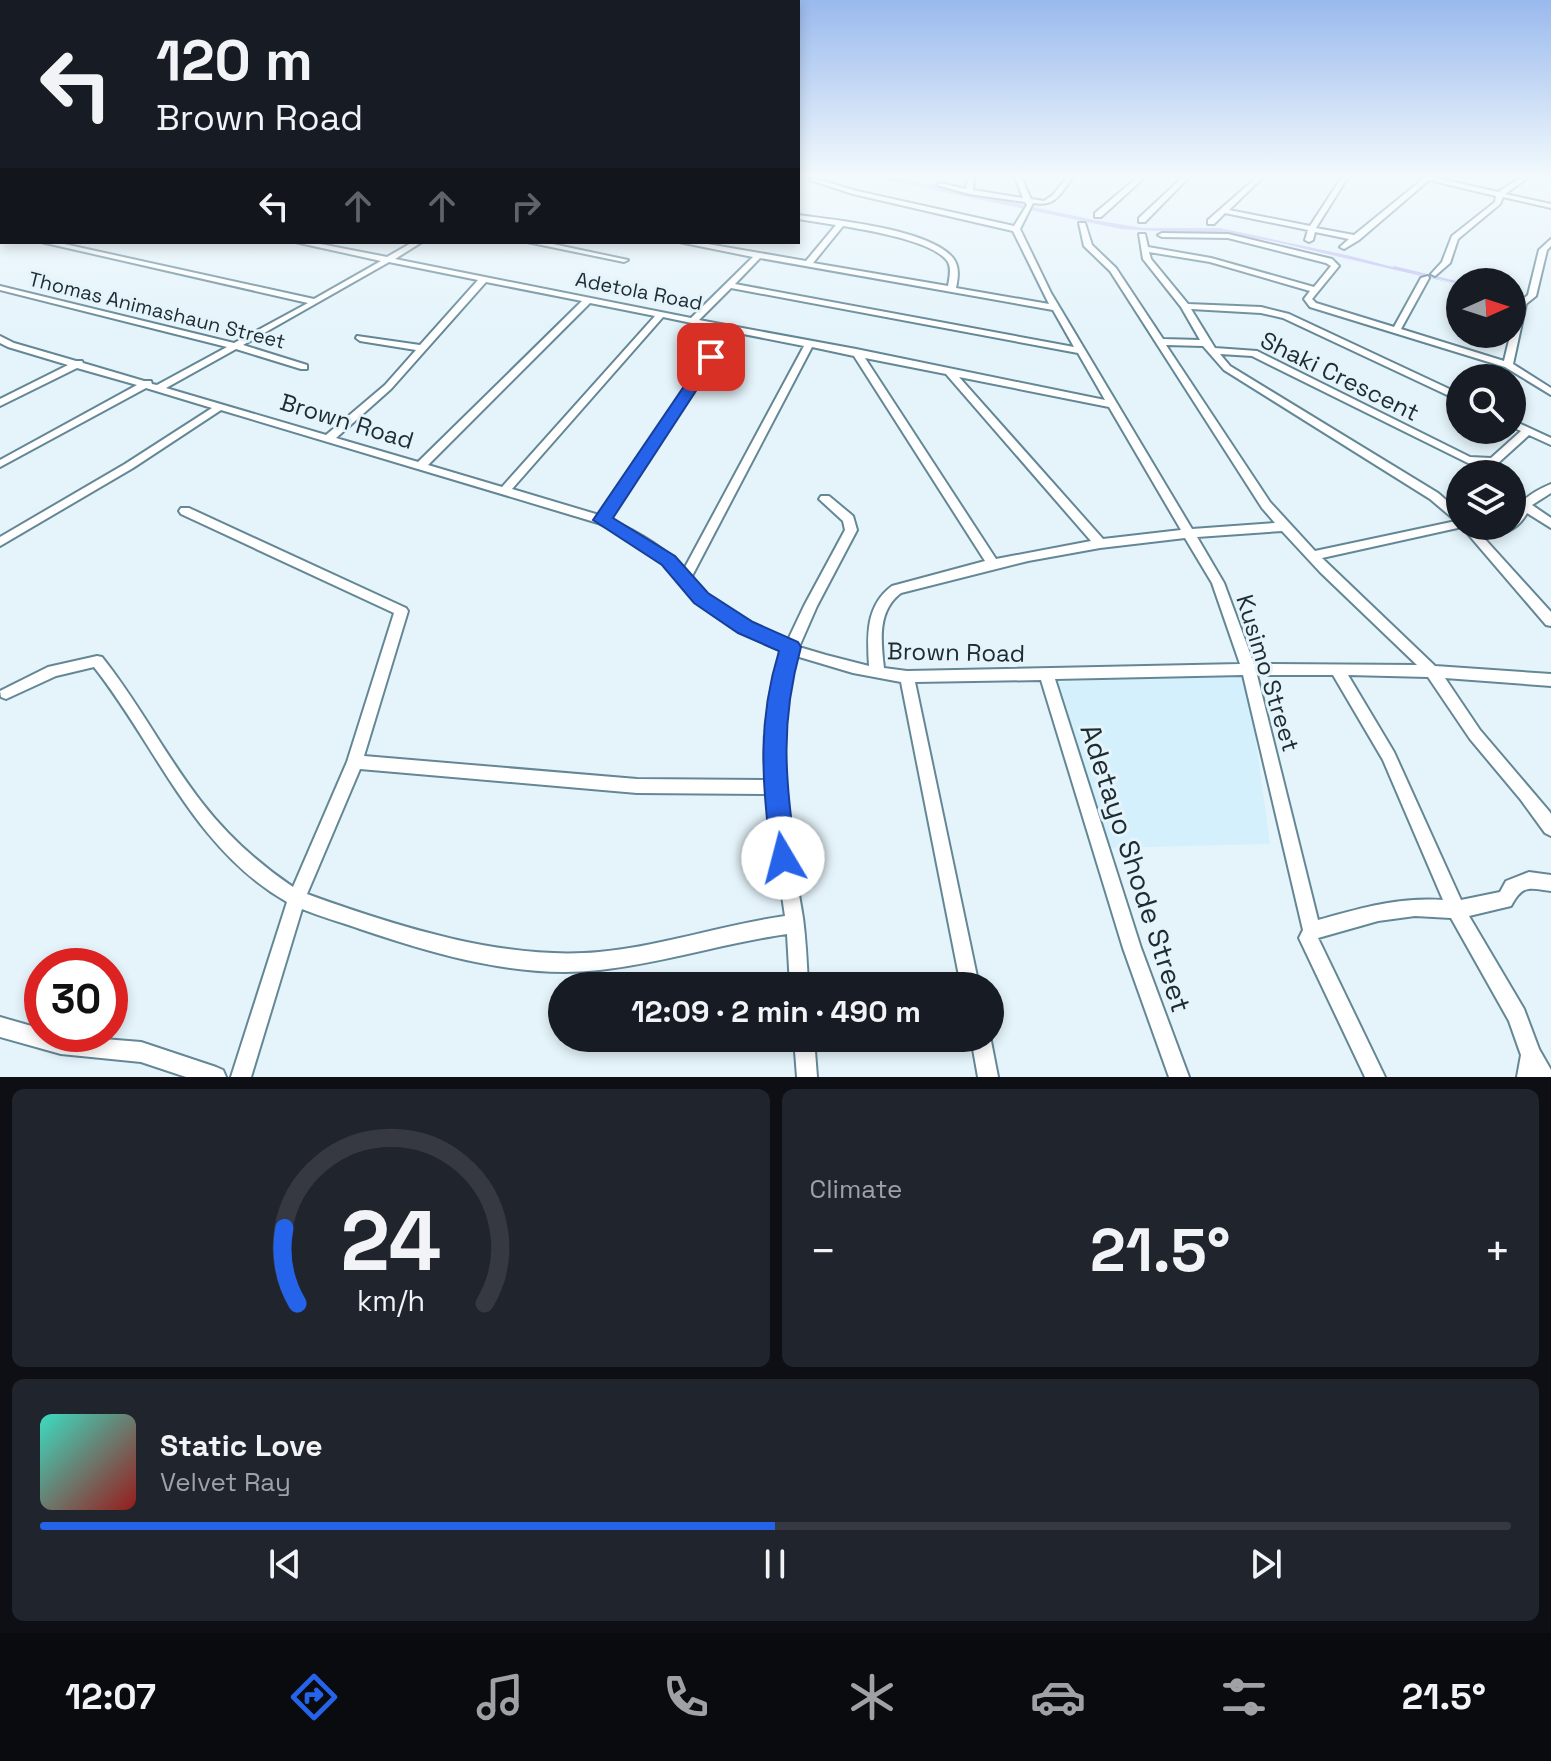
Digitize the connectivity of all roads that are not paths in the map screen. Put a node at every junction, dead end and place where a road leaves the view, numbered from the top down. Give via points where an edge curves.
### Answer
1 (838, 227) edge
2 (860, 227) edge
3 (1008, 227) edge
4 (1083, 227) edge
5 (1308, 227) edge
6 (1368, 227) edge
7 (1468, 227) edge
8 (1312, 228) junction
9 (1016, 229) joint
10 (1162, 235) dead end
11 (1142, 236) dead end
12 (1356, 238) junction
13 (1309, 240) dead end
14 (1551, 241) edge
15 (54, 244) edge
16 (310, 244) edge
17 (415, 244) edge
18 (541, 244) edge
19 (695, 244) edge
20 (1344, 247) dead end
21 (1145, 249) junction
22 (759, 255) junction
23 (391, 259) junction
24 (624, 260) dead end
25 (809, 263) junction
26 (484, 279) junction
27 (729, 285) junction
28 (0, 288) edge
29 (952, 289) junction
30 (1313, 289) junction
31 (589, 299) junction
32 (315, 302) junction
33 (1185, 306) junction
34 (1056, 308) junction
35 (660, 315) junction
36 (1347, 316) junction
37 (694, 320) junction
38 (730, 329) junction
39 (1322, 330) junction
40 (1396, 331) junction
41 (360, 338) dead end
42 (1160, 342) junction
43 (4, 344) edge
44 (809, 344) junction
45 (235, 346) junction
46 (1210, 347) junction
47 (420, 348) junction
48 (1080, 351) junction
49 (856, 352) junction
50 (80, 363) junction
51 (1505, 364) edge
52 (1508, 364) edge
53 (304, 367) dead end
54 (949, 372) junction
55 (1526, 376) edge
56 (154, 385) junction
57 (1446, 391) edge
58 (1551, 392) edge
59 (0, 403) edge
60 (1113, 405) junction
61 (221, 406) junction
62 (1528, 431) joint
63 (329, 438) junction
64 (1551, 442) edge
65 (0, 464) edge
66 (420, 466) junction
67 (1551, 488) edge
68 (504, 491) junction
69 (825, 499) dead end
70 (1526, 504) edge
71 (1446, 506) edge
72 (1526, 506) edge
73 (185, 511) dead end
74 (602, 520) junction
75 (1551, 524) edge
76 (1283, 527) junction
77 (1446, 527) edge
78 (1187, 531) junction
79 (1479, 540) edge
80 (0, 542) edge
81 (1101, 544) junction
82 (1313, 556) junction
83 (993, 564) junction
84 (685, 578) junction
85 (1551, 621) edge
86 (791, 647) junction
87 (1337, 669) junction
88 (1249, 671) junction
89 (1432, 671) junction
90 (877, 673) junction
91 (1046, 674) junction
92 (907, 677) junction
93 (1551, 680) edge
94 (6, 693) dead end
95 (355, 762) junction
96 (775, 787) junction
97 (1551, 828) edge
98 (1551, 883) edge
99 (297, 898) junction
100 (1456, 910) junction
101 (794, 924) junction
102 (1312, 931) junction
103 (798, 972) edge
104 (967, 972) edge
105 (0, 1027) edge
106 (805, 1052) edge
107 (984, 1052) edge
108 (1531, 1055) junction
109 (216, 1077) edge
110 (241, 1077) edge
111 (807, 1077) edge
112 (988, 1077) edge
113 (1179, 1077) edge
114 (1375, 1077) edge
115 (1527, 1077) edge
116 (1544, 1077) edge

1 - 25 street
2 - 29 street via 945,255 954,270
3 - 9 street
4 - 42 street via 1088,246 1113,270
5 - 8 street
6 - 12 street
7 - 40 street via 1455,238 1446,263 1430,276
8 - 12 street
8 - 13 street
9 - 34 street, Kusimo Street
10 - 30 street via 1228,236 1335,263
11 - 21 street
12 - 20 street
14 - 52 street via 1543,250 1532,296 1522,303
15 - 32 street
16 - 23 street, Adetola Road
17 - 23 street
18 - 24 street
19 - 22 street
21 - 30 street via 1211,260
21 - 33 street via 1147,259
22 - 25 street
22 - 27 street
23 - 26 street, Adetola Road
23 - 32 street
25 - 29 street
26 - 31 street, Adetola Road
26 - 47 street
27 - 37 street
27 - 48 street
28 - 45 street, Thomas Animashaun Street
29 - 34 street
30 - 36 street via 1309,303
31 - 35 street, Adetola Road
31 - 66 street
32 - 45 street
33 - 39 street via 1276,313
33 - 46 street
34 - 48 street, Kusimo Street
35 - 37 street, Adetola Road
35 - 68 street
36 - 39 street
36 - 40 street
37 - 38 street, Adetola Road
38 - 44 street, Adetola Road
38 - 74 street
39 - 57 street
40 - 51 street
41 - 47 street
42 - 46 street, Shaki Crescent
42 - 76 street
43 - 50 street, Brown Road
44 - 49 street, Adetola Road
44 - 84 street
45 - 53 street, Thomas Animashaun Street
45 - 56 street
46 - 62 street, Shaki Crescent via 1254,353 1468,460 1493,462
46 - 71 street via 1227,368
47 - 63 street via 388,387
48 - 60 street, Kusimo Street
49 - 54 street, Adetola Road
49 - 83 street
50 - 56 street, Brown Road
50 - 59 street
54 - 60 street, Adetola Road
54 - 81 street
55 - 58 street
56 - 61 street, Brown Road
56 - 65 street
60 - 78 street, Kusimo Street
61 - 63 street, Brown Road
61 - 80 street
62 - 64 street
63 - 66 street, Brown Road
66 - 68 street, Brown Road
67 - 70 street
68 - 74 street, Brown Road
69 - 86 street via 849,519 851,530
72 - 75 street
73 - 95 street via 401,611
74 - 84 street, Brown Road via 638,539
76 - 78 street
76 - 82 street
77 - 82 street
78 - 81 street
78 - 88 street, Kusimo Street via 1218,583
79 - 85 street
81 - 83 street
82 - 89 street
83 - 90 street via 889,593 878,613
84 - 86 street, Brown Road via 701,598 745,627
86 - 90 street, Brown Road via 820,660
86 - 96 street via 774,726
87 - 88 street, Brown Road
87 - 89 street, Brown Road
87 - 100 street via 1389,757
88 - 91 street, Brown Road
88 - 102 street, Kusimo Street
89 - 93 street, Brown Road
89 - 97 street via 1480,741
90 - 92 street, Brown Road
91 - 92 street, Brown Road
91 - 113 street, Adetayo Shode Street via 1132,948
92 - 104 street
94 - 99 street via 53,671 97,661 141,718 186,798 216,832
95 - 96 street via 637,786
95 - 99 street
96 - 101 street
98 - 100 street via 1529,880 1512,887 1505,900
99 - 101 street via 394,932 539,961 597,961
99 - 110 street
100 - 102 street via 1390,910
100 - 108 street via 1517,1016
101 - 103 street
102 - 114 street, Kusimo Street via 1308,938
105 - 109 street via 61,1044 141,1052
106 - 111 street
107 - 112 street
108 - 115 street
108 - 116 street

